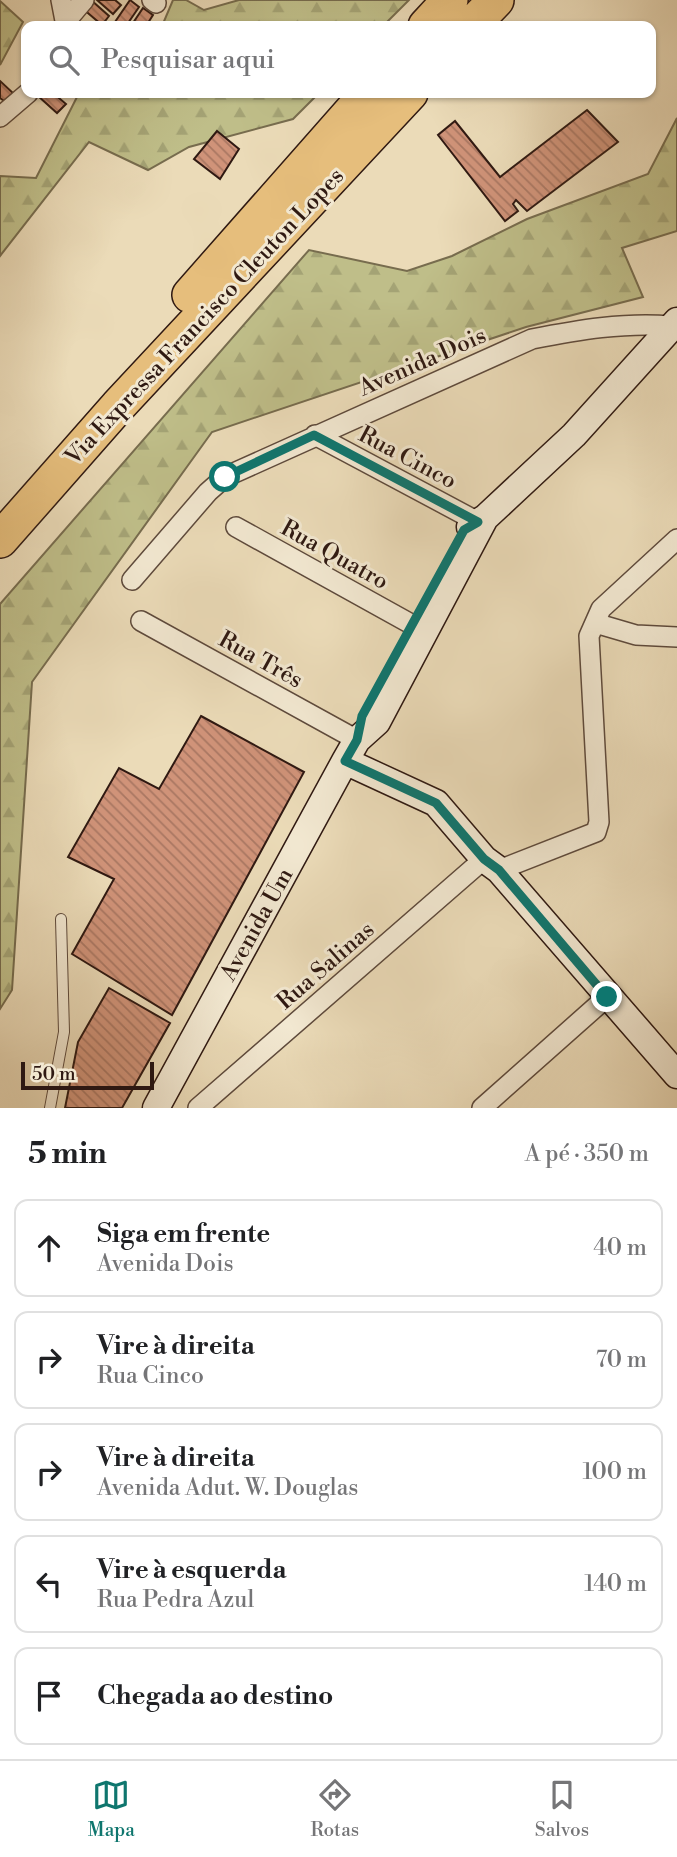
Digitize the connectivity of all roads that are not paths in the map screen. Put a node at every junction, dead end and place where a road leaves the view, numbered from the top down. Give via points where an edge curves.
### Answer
1 (61, 0) edge
2 (84, 0) edge
3 (450, 0) edge
4 (496, 0) edge
5 (66, 21) edge
6 (68, 21) edge
7 (431, 21) edge
8 (476, 21) edge
9 (22, 98) edge
10 (364, 98) edge
11 (405, 98) edge
12 (0, 117) edge
13 (674, 324) edge
14 (314, 435) junction
15 (0, 511) edge
16 (481, 520) junction
17 (236, 527) dead end
18 (677, 539) edge
19 (0, 540) edge
20 (132, 580) dead end
21 (141, 621) dead end
22 (595, 623) junction
23 (411, 624) junction
24 (677, 637) edge
25 (351, 750) junction
26 (491, 864) junction
27 (61, 919) dead end
28 (607, 997) junction
29 (666, 1048) edge
30 (677, 1075) edge
31 (50, 1108) edge
32 (156, 1108) edge
33 (198, 1108) edge
34 (482, 1108) edge

1 - 5 street
2 - 6 street
3 - 7 highway
4 - 8 highway
9 - 12 street
10 - 15 highway, Via Expressa Francisco Cleuton Lopes
11 - 19 highway, Via Expressa Francisco Cleuton Lopes via 118,406
13 - 14 street, Avenida Dois via 576,330 532,339
13 - 16 street via 574,435
14 - 16 street, Rua Cinco
14 - 20 street, Avenida Dois via 225,477
16 - 23 street via 464,530
16 - 25 street via 377,722
17 - 23 street, Rua Quatro
18 - 22 street via 601,609
21 - 25 street, Rua Três
22 - 24 street via 636,635
22 - 26 street, Rua Salinas via 589,636 596,832
23 - 25 street via 362,716
25 - 26 street via 436,803
25 - 32 street, Avenida Um
26 - 28 street
26 - 33 street, Rua Salinas
27 - 31 lane via 64,1032
28 - 29 street
28 - 34 street
29 - 30 street

